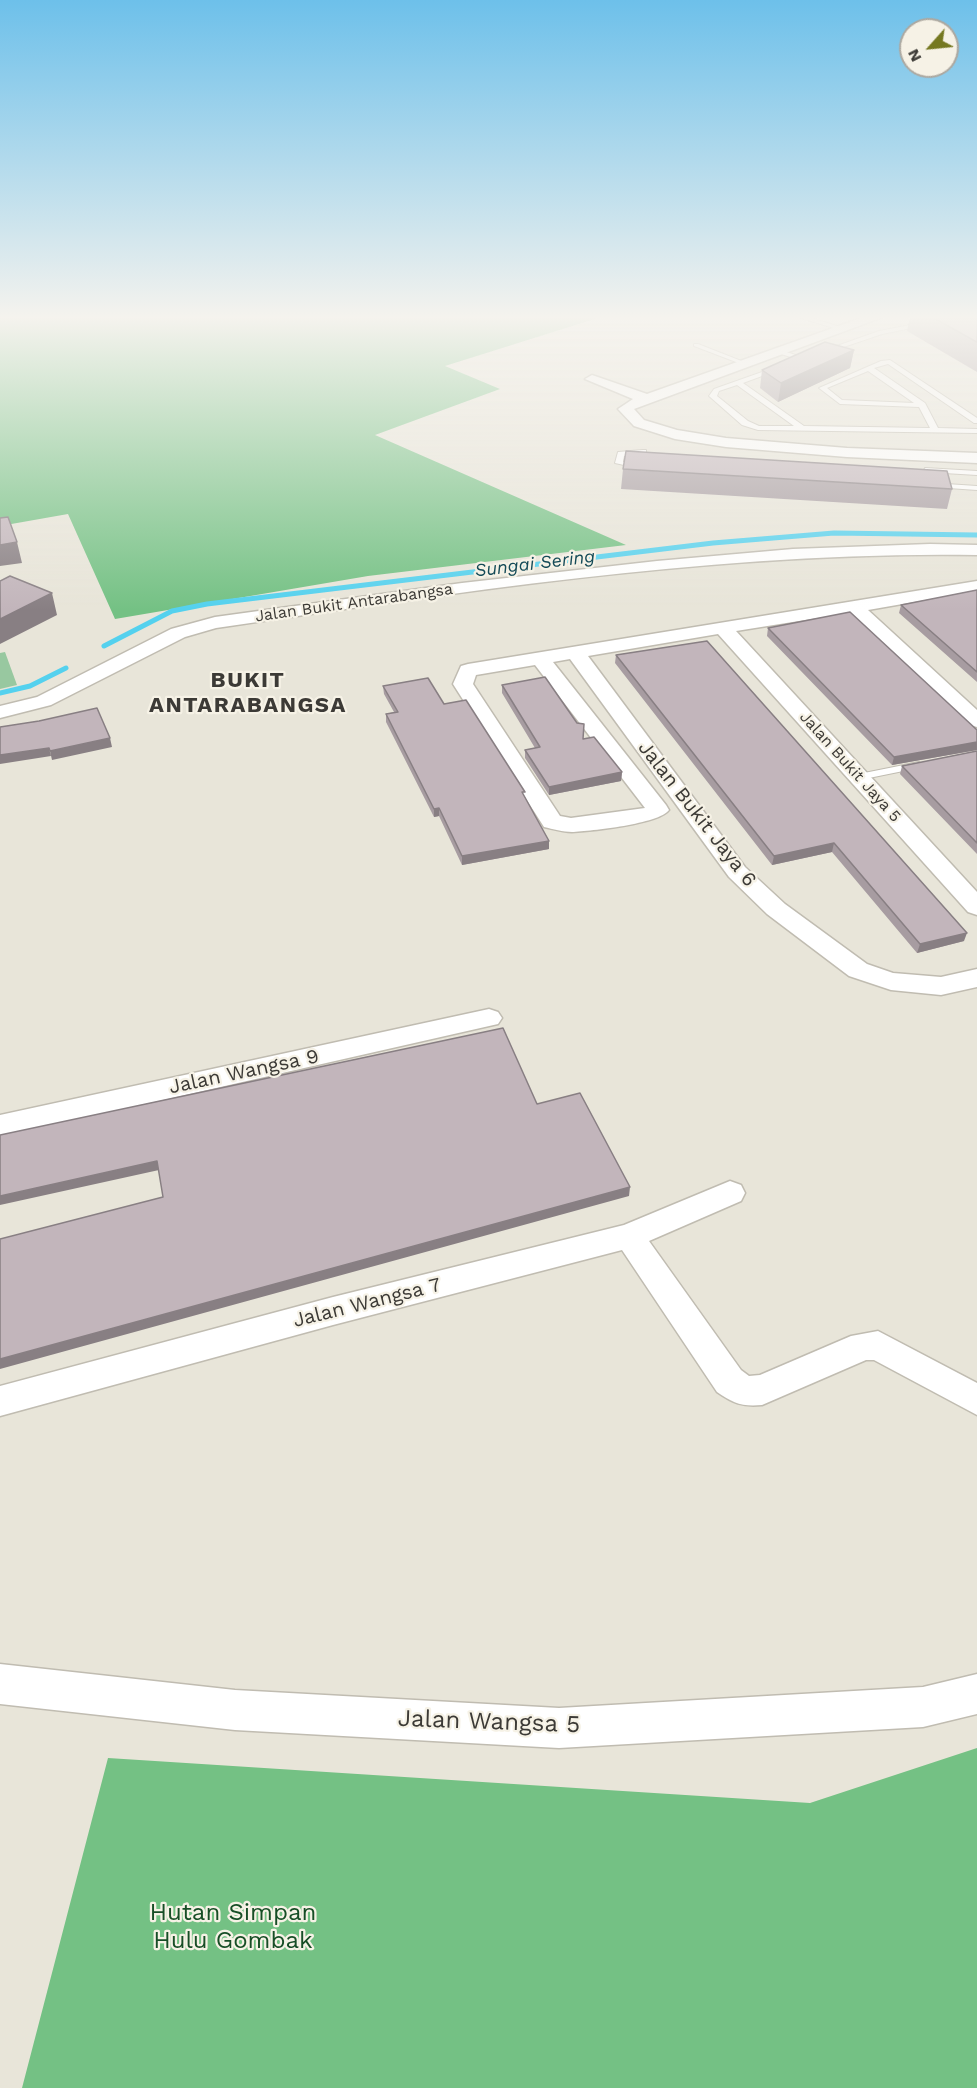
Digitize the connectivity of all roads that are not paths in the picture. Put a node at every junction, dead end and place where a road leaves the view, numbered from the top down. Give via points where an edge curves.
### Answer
1 (626, 414) edge
2 (735, 414) edge
3 (782, 414) edge
4 (927, 414) edge
5 (801, 428) junction
6 (935, 430) junction
7 (977, 431) edge
8 (652, 453) edge
9 (977, 458) edge
10 (648, 467) edge
11 (919, 470) edge
12 (977, 473) edge
13 (930, 485) edge
14 (977, 488) edge
15 (977, 550) edge
16 (977, 586) edge
17 (853, 606) junction
18 (723, 628) junction
19 (575, 652) junction
20 (540, 658) junction
21 (0, 712) edge
22 (977, 721) edge
23 (934, 762) edge
24 (859, 777) junction
25 (977, 907) edge
26 (977, 978) edge
27 (489, 1018) dead end
28 (0, 1126) edge
29 (730, 1193) dead end
30 (629, 1236) junction
31 (977, 1400) edge
32 (0, 1401) edge
33 (0, 1684) edge
34 (977, 1694) edge

1 - 9 street via 649,429 744,445
2 - 5 lane via 758,428
3 - 5 lane
4 - 6 lane
5 - 6 lane
6 - 7 lane
8 - 10 lane via 621,454 619,463
11 - 12 lane
13 - 14 lane
15 - 21 street, Jalan Bukit Antarabangsa via 819,550 758,555 526,580 215,622 178,633 44,700
16 - 17 street
17 - 18 street
17 - 22 street
18 - 19 street
18 - 24 street, Jalan Bukit Jaya 5
19 - 20 street
19 - 26 street, Jalan Bukit Jaya 6 via 737,872 776,909 858,970 891,981 941,986
20 - 20 street via 658,810 561,825 552,822 463,684 468,669
23 - 24 lane
24 - 25 street, Jalan Bukit Jaya 5
27 - 28 street, Jalan Wangsa 9
29 - 30 street, Jalan Wangsa 7
30 - 31 street via 729,1381 744,1392 762,1390 863,1346 878,1345
30 - 32 street, Jalan Wangsa 7
33 - 34 street, Jalan Wangsa 5 via 236,1710 559,1728 923,1707

